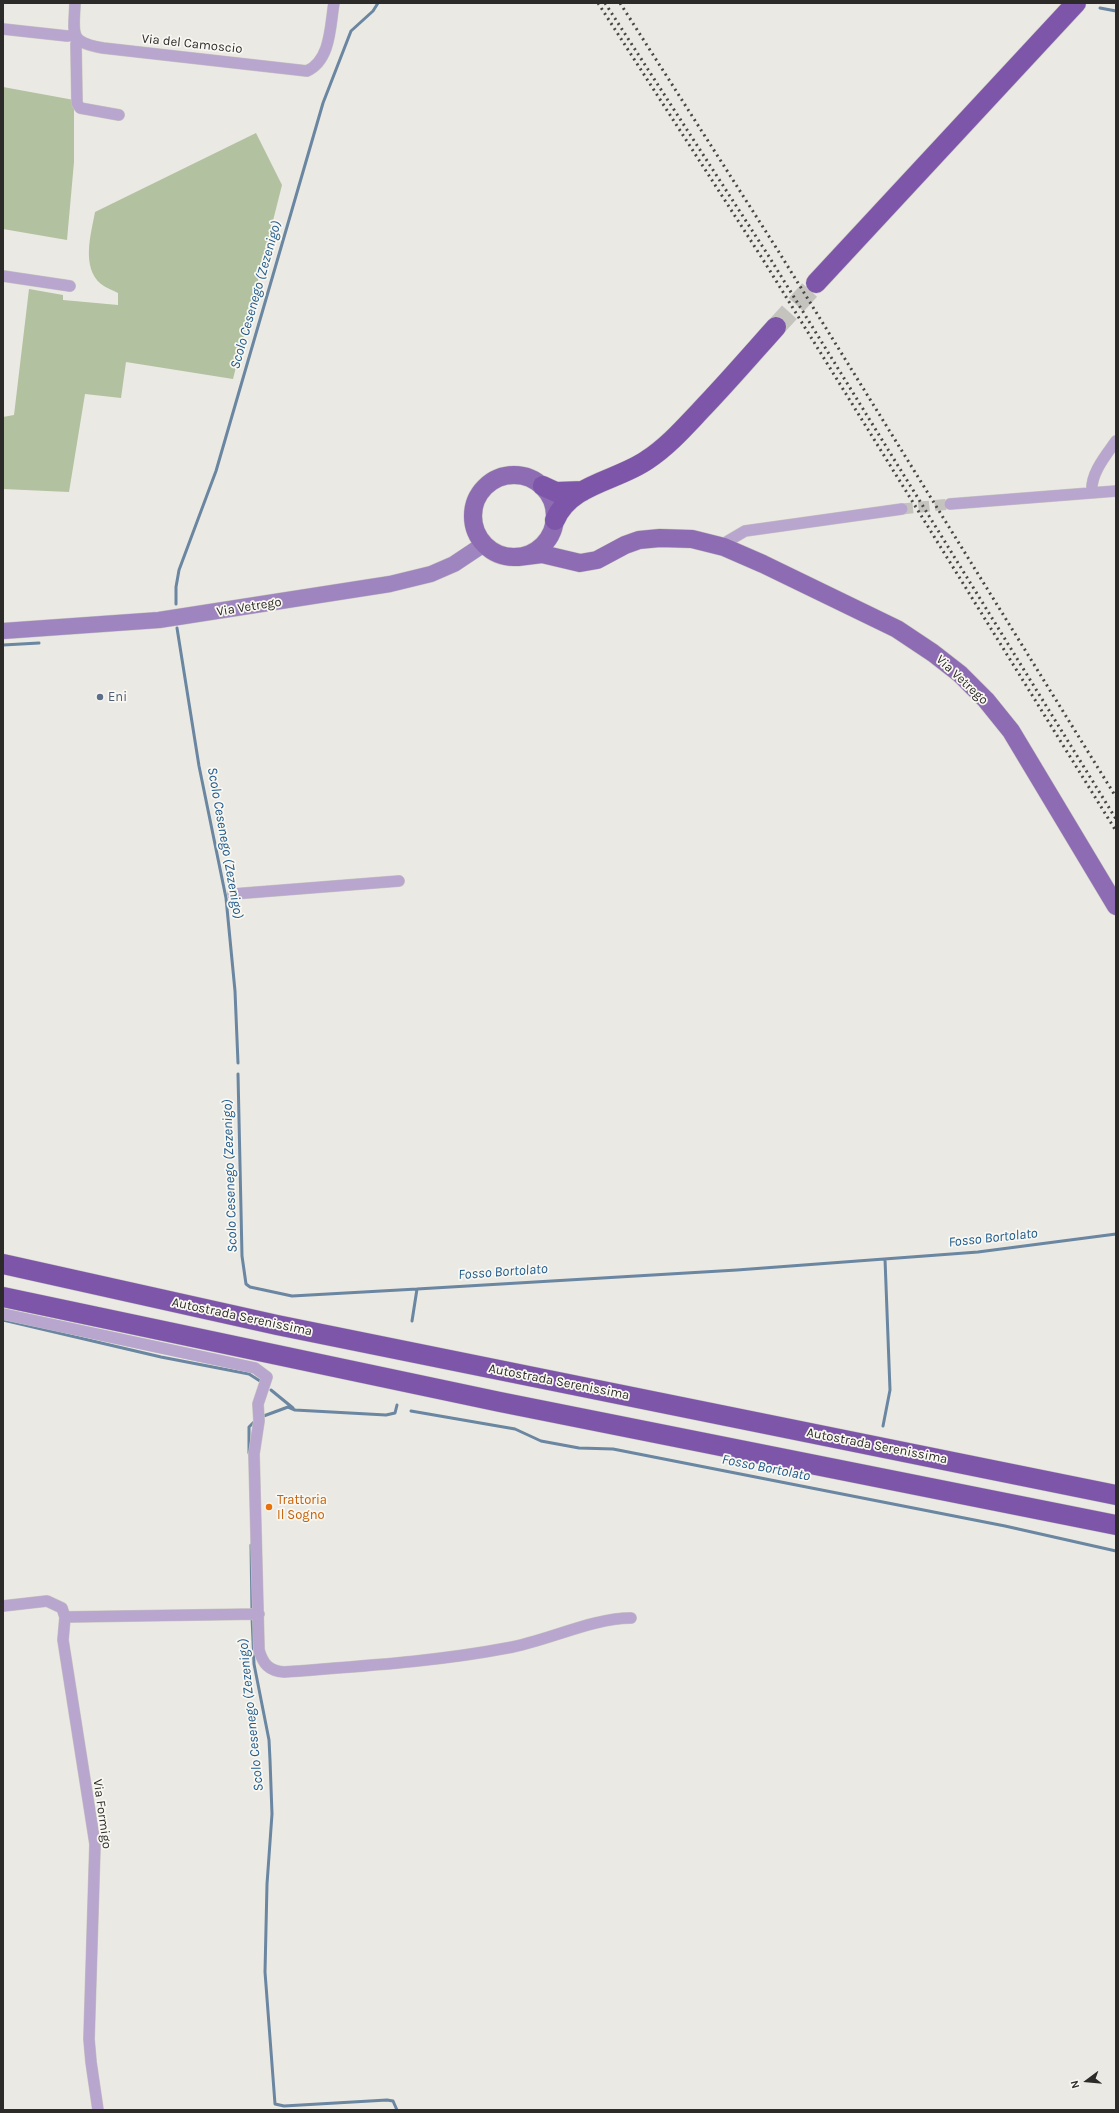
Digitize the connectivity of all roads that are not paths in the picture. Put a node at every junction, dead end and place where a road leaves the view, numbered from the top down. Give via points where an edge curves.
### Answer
1 (75, 3) edge
2 (334, 3) edge
3 (1076, 3) edge
4 (3, 29) edge
5 (77, 38) junction
6 (119, 115) dead end
7 (3, 276) edge
8 (816, 283) tunnel mouth
9 (70, 286) dead end
10 (776, 328) tunnel mouth
11 (1116, 441) edge
12 (543, 486) junction
13 (583, 491) junction
14 (1116, 491) edge
15 (1092, 492) junction
16 (950, 504) tunnel mouth
17 (902, 509) tunnel mouth
18 (555, 523) junction
19 (484, 544) junction
20 (724, 547) junction
21 (518, 557) junction
22 (570, 560) junction
23 (3, 631) edge
24 (399, 881) dead end
25 (233, 894) dead end
26 (1116, 906) edge
27 (3, 1264) edge
28 (3, 1297) edge
29 (3, 1314) edge
30 (1116, 1495) edge
31 (1116, 1525) edge
32 (3, 1606) edge
33 (253, 1614) junction
34 (65, 1617) junction
35 (631, 1618) dead end
36 (98, 2110) edge

1 - 5 street
2 - 5 street, Via del Camoscio via 324,54 315,66 307,71 103,48
3 - 8 highway
4 - 5 street, Via del Camoscio
5 - 6 street via 77,103 80,108
7 - 9 street
10 - 13 highway via 665,446 646,461
11 - 15 street via 1099,468
12 - 13 highway via 556,492
12 - 18 main road via 551,498
12 - 19 main road via 526,476 506,475 482,490 474,508 473,518 478,536
13 - 18 highway via 564,504
14 - 15 street
15 - 16 street
17 - 20 street via 745,531 728,541
18 - 21 main road via 544,544 537,550
18 - 22 main road via 558,547
19 - 21 main road, Via Vetrego via 494,552
19 - 23 main road, Via Vetrego via 454,564 432,574 390,584 159,620
20 - 22 main road, Via Vetrego via 692,539 660,538 625,545 589,562
20 - 26 main road, Via Vetrego via 897,628 960,674 986,700 1011,732
21 - 22 main road, Via Vetrego via 542,554
24 - 25 street
27 - 30 highway, Autostrada Serenissima via 277,1325
28 - 31 highway via 485,1399
29 - 33 street via 255,1368 267,1377 260,1395 254,1454
32 - 34 street via 47,1601 62,1608
33 - 34 street
33 - 35 street via 262,1660 269,1668 284,1672 413,1662 488,1652 531,1643 602,1622
34 - 36 street, Via Formigo via 62,1640 94,1844 89,2040

